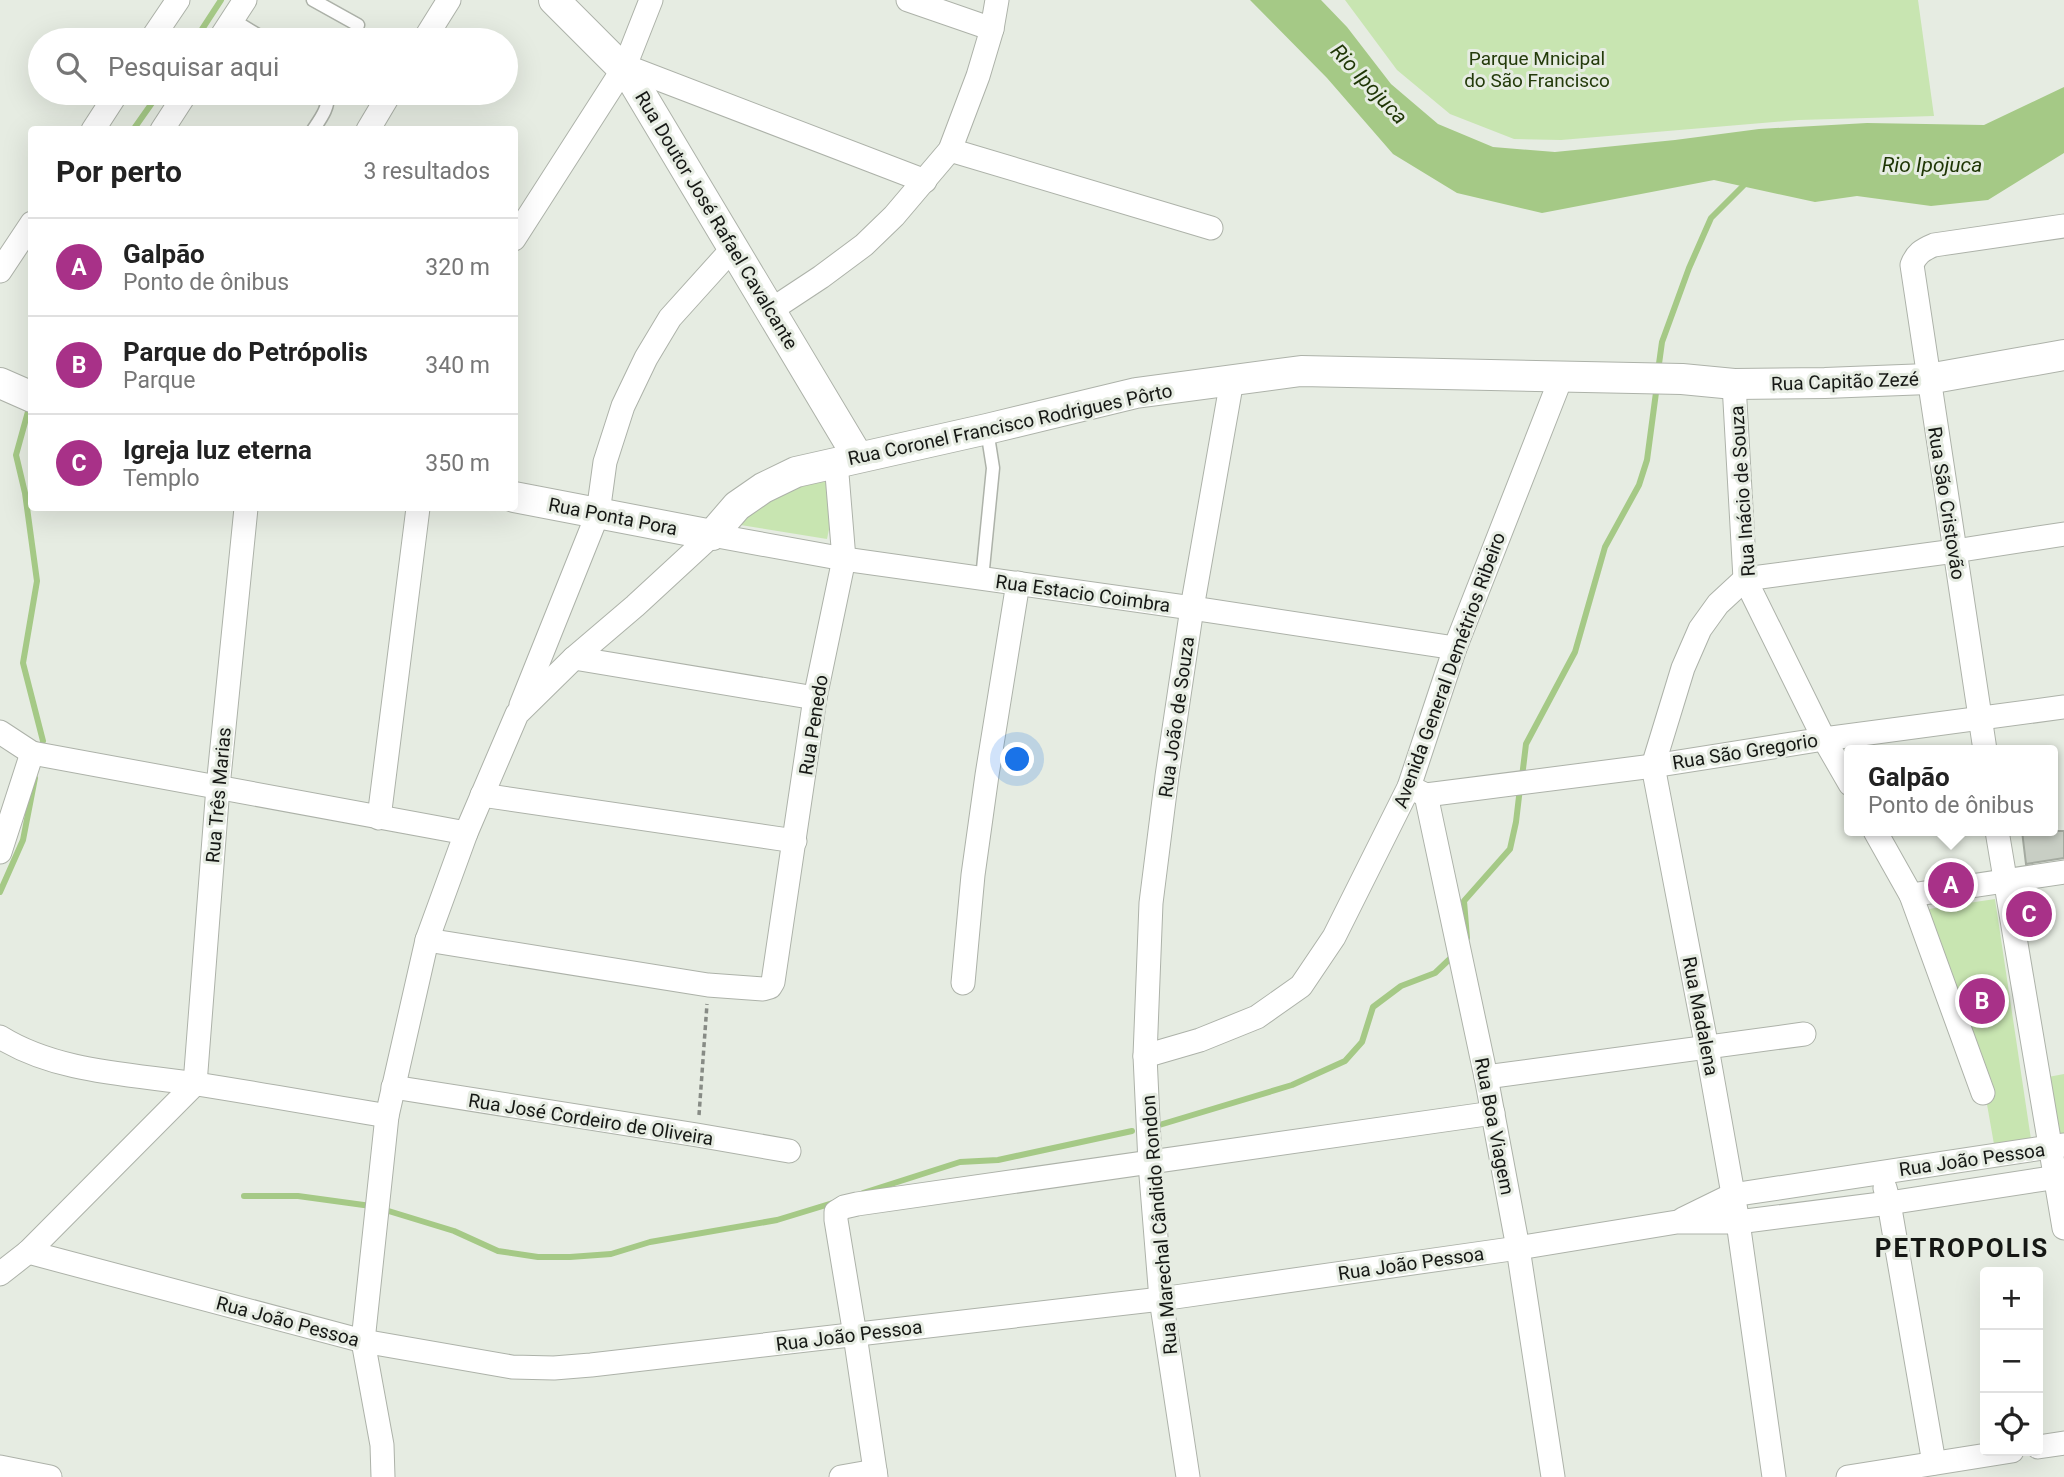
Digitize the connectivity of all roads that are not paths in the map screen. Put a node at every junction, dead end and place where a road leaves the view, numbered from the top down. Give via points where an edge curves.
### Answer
1 (178, 0) edge
2 (245, 0) edge
3 (313, 0) edge
4 (449, 0) edge
5 (554, 0) edge
6 (651, 0) edge
7 (908, 0) edge
8 (997, 0) edge
9 (233, 20) junction
10 (358, 25) dead end
11 (159, 28) edge
12 (227, 28) edge
13 (246, 28) edge
14 (432, 28) edge
15 (992, 29) junction
16 (624, 67) junction
17 (109, 105) edge
18 (178, 105) edge
19 (326, 105) edge
20 (383, 105) edge
21 (96, 126) edge
22 (165, 126) edge
23 (316, 126) edge
24 (370, 126) edge
25 (950, 150) junction
26 (925, 181) junction
27 (2064, 226) edge
28 (1211, 228) dead end
29 (28, 229) edge
30 (518, 233) edge
31 (734, 247) junction
32 (0, 271) edge
33 (771, 310) junction
34 (2064, 355) edge
35 (1561, 378) junction
36 (1625, 379) joint
37 (1928, 379) junction
38 (1232, 380) junction
39 (0, 383) edge
40 (1734, 384) junction
41 (28, 395) edge
42 (987, 429) junction
43 (847, 459) junction
44 (518, 498) edge
45 (246, 511) edge
46 (418, 511) edge
47 (598, 513) junction
48 (2064, 534) edge
49 (712, 535) junction
50 (1955, 551) junction
51 (844, 559) junction
52 (982, 579) junction
53 (1745, 579) junction
54 (1018, 583) junction
55 (1192, 608) junction
56 (1455, 648) junction
57 (574, 658) junction
58 (815, 698) junction
59 (2064, 707) edge
60 (517, 714) junction
61 (1980, 717) junction
62 (0, 732) edge
63 (1824, 738) junction
64 (1984, 745) edge
65 (32, 753) junction
66 (1653, 766) junction
67 (1844, 774) edge
68 (218, 787) junction
69 (1418, 791) junction
70 (482, 795) junction
71 (379, 818) junction
72 (466, 833) junction
73 (1878, 836) edge
74 (1998, 836) edge
75 (795, 841) junction
76 (0, 852) edge
77 (2064, 872) edge
78 (2005, 881) junction
79 (1911, 895) junction
80 (427, 940) junction
81 (963, 982) dead end
82 (1804, 1034) dead end
83 (0, 1037) edge
84 (1707, 1048) junction
85 (1145, 1056) junction
86 (1486, 1077) junction
87 (195, 1084) junction
88 (393, 1087) junction
89 (1983, 1093) dead end
90 (1493, 1113) junction
91 (387, 1116) junction
92 (2057, 1146) edge
93 (789, 1152) dead end
94 (1150, 1163) junction
95 (1880, 1172) junction
96 (2060, 1177) edge
97 (1732, 1195) junction
98 (1889, 1203) junction
99 (1677, 1222) junction
100 (1738, 1222) junction
101 (2064, 1228) edge
102 (1518, 1248) junction
103 (28, 1252) junction
104 (0, 1274) edge
105 (1161, 1299) junction
106 (855, 1335) junction
107 (363, 1341) junction
108 (2064, 1443) edge
109 (2043, 1446) edge
110 (1980, 1456) edge
111 (1934, 1463) junction
112 (3, 1470) edge
113 (876, 1474) edge
114 (50, 1477) edge
115 (383, 1477) edge
116 (841, 1477) edge
117 (1188, 1477) edge
118 (1553, 1477) edge
119 (1774, 1477) edge
120 (1849, 1477) edge

1 - 11 street
2 - 9 street
3 - 10 lane
4 - 14 street
5 - 16 street, Rua Doutor José Rafael Cavalcante
6 - 16 street
7 - 15 street
8 - 15 street
9 - 12 street
9 - 13 lane
15 - 25 street
16 - 26 street
16 - 30 street
16 - 31 street, Rua Doutor José Rafael Cavalcante
17 - 21 street
18 - 22 street
19 - 23 lane
20 - 24 street
25 - 26 street
25 - 28 street
26 - 33 street via 864,244
27 - 37 street, Rua São Cristovão via 1934,245 1916,256 1912,265
29 - 32 street
31 - 33 street, Rua Doutor José Rafael Cavalcante
31 - 47 street via 670,318 646,358 605,462
33 - 43 street, Rua Doutor José Rafael Cavalcante
34 - 37 street, Rua Capitão Zezé
35 - 36 street, Rua Coronel Francisco Rodrigues Pôrto
35 - 38 street, Rua Coronel Francisco Rodrigues Pôrto via 1301,371
35 - 56 street, Avenida General Demétrios Ribeiro
36 - 40 street, Rua Capitão Zezé
37 - 40 street, Rua Capitão Zezé
37 - 50 street, Rua São Cristovão
38 - 42 street, Rua Coronel Francisco Rodrigues Pôrto via 1136,393
38 - 55 street, Rua João de Souza
39 - 41 street
40 - 53 street, Rua Inácio de Souza
42 - 43 street, Rua Coronel Francisco Rodrigues Pôrto
42 - 52 lane via 993,468
43 - 49 street, Rua Coronel Francisco Rodrigues Pôrto via 796,471 763,488 737,506
43 - 51 street, Rua Penedo
44 - 47 street, Rua Ponta Pora
45 - 68 street, Rua Três Marias
46 - 71 street
47 - 49 street, Rua Ponta Pora
47 - 60 street
48 - 50 street
49 - 51 street, Rua Estacio Coimbra
49 - 57 street
50 - 53 street
50 - 61 street, Rua São Cristovão
51 - 52 street, Rua Estacio Coimbra
51 - 58 street, Rua Penedo
52 - 54 street, Rua Estacio Coimbra
53 - 63 street, Rua Inácio de Souza
53 - 66 street, Rua Madalena via 1700,629
54 - 55 street, Rua Estacio Coimbra
54 - 81 street via 984,800
55 - 56 street, Rua Estacio Coimbra
55 - 85 street, Rua João de Souza via 1151,903
56 - 69 street, Avenida General Demétrios Ribeiro
57 - 58 street
57 - 60 street
58 - 75 street, Rua Penedo
59 - 61 street, Rua São Gregorio
60 - 70 street
61 - 63 street, Rua São Gregorio
61 - 64 street, Rua São Cristovão
62 - 65 street
63 - 66 street, Rua São Gregorio
63 - 67 street, Rua Inácio de Souza
65 - 68 street
65 - 76 street
66 - 69 street, Rua São Gregorio
66 - 84 street, Rua Madalena
68 - 71 street
68 - 87 street, Rua Três Marias
69 - 85 street, Avenida General Demétrios Ribeiro via 1301,986 1257,1017
69 - 86 street, Rua Boa Viagem
70 - 72 street
70 - 75 street
71 - 72 street
72 - 80 street
73 - 79 street
74 - 78 street
75 - 80 street, Rua Penedo via 773,982 763,989 708,985
77 - 78 street
78 - 79 street
78 - 92 street
79 - 89 street
80 - 88 street
82 - 84 street
83 - 87 street via 36,1054 88,1068
84 - 86 street
84 - 97 street, Rua Madalena
85 - 94 street, Rua Marechal Cândido Rondon
86 - 90 street, Rua Boa Viagem
87 - 91 street
87 - 103 street
88 - 91 street
88 - 93 street, Rua José Cordeiro de Oliveira
90 - 94 street
90 - 102 street, Rua Boa Viagem
91 - 107 street
92 - 95 street, Rua João Pessoa
92 - 96 street
94 - 105 street, Rua Marechal Cândido Rondon
94 - 106 street via 844,1207 836,1212 837,1230
95 - 97 street, Rua João Pessoa
95 - 98 street
96 - 98 street, Rua João Pessoa
96 - 101 street
97 - 99 street, Rua João Pessoa
97 - 100 street, Rua Madalena
98 - 100 street, Rua João Pessoa
98 - 111 street
99 - 100 street, Rua João Pessoa
99 - 102 street, Rua João Pessoa
100 - 119 street, Rua Madalena
102 - 105 street, Rua João Pessoa
102 - 118 street, Rua Boa Viagem
103 - 104 street
103 - 107 street, Rua João Pessoa
105 - 106 street, Rua João Pessoa
105 - 117 street, Rua Marechal Cândido Rondon
106 - 107 street, Rua João Pessoa via 554,1368 512,1367
106 - 113 street
107 - 115 street via 382,1445
108 - 109 street
110 - 111 street
111 - 120 street
112 - 114 street
113 - 116 street

